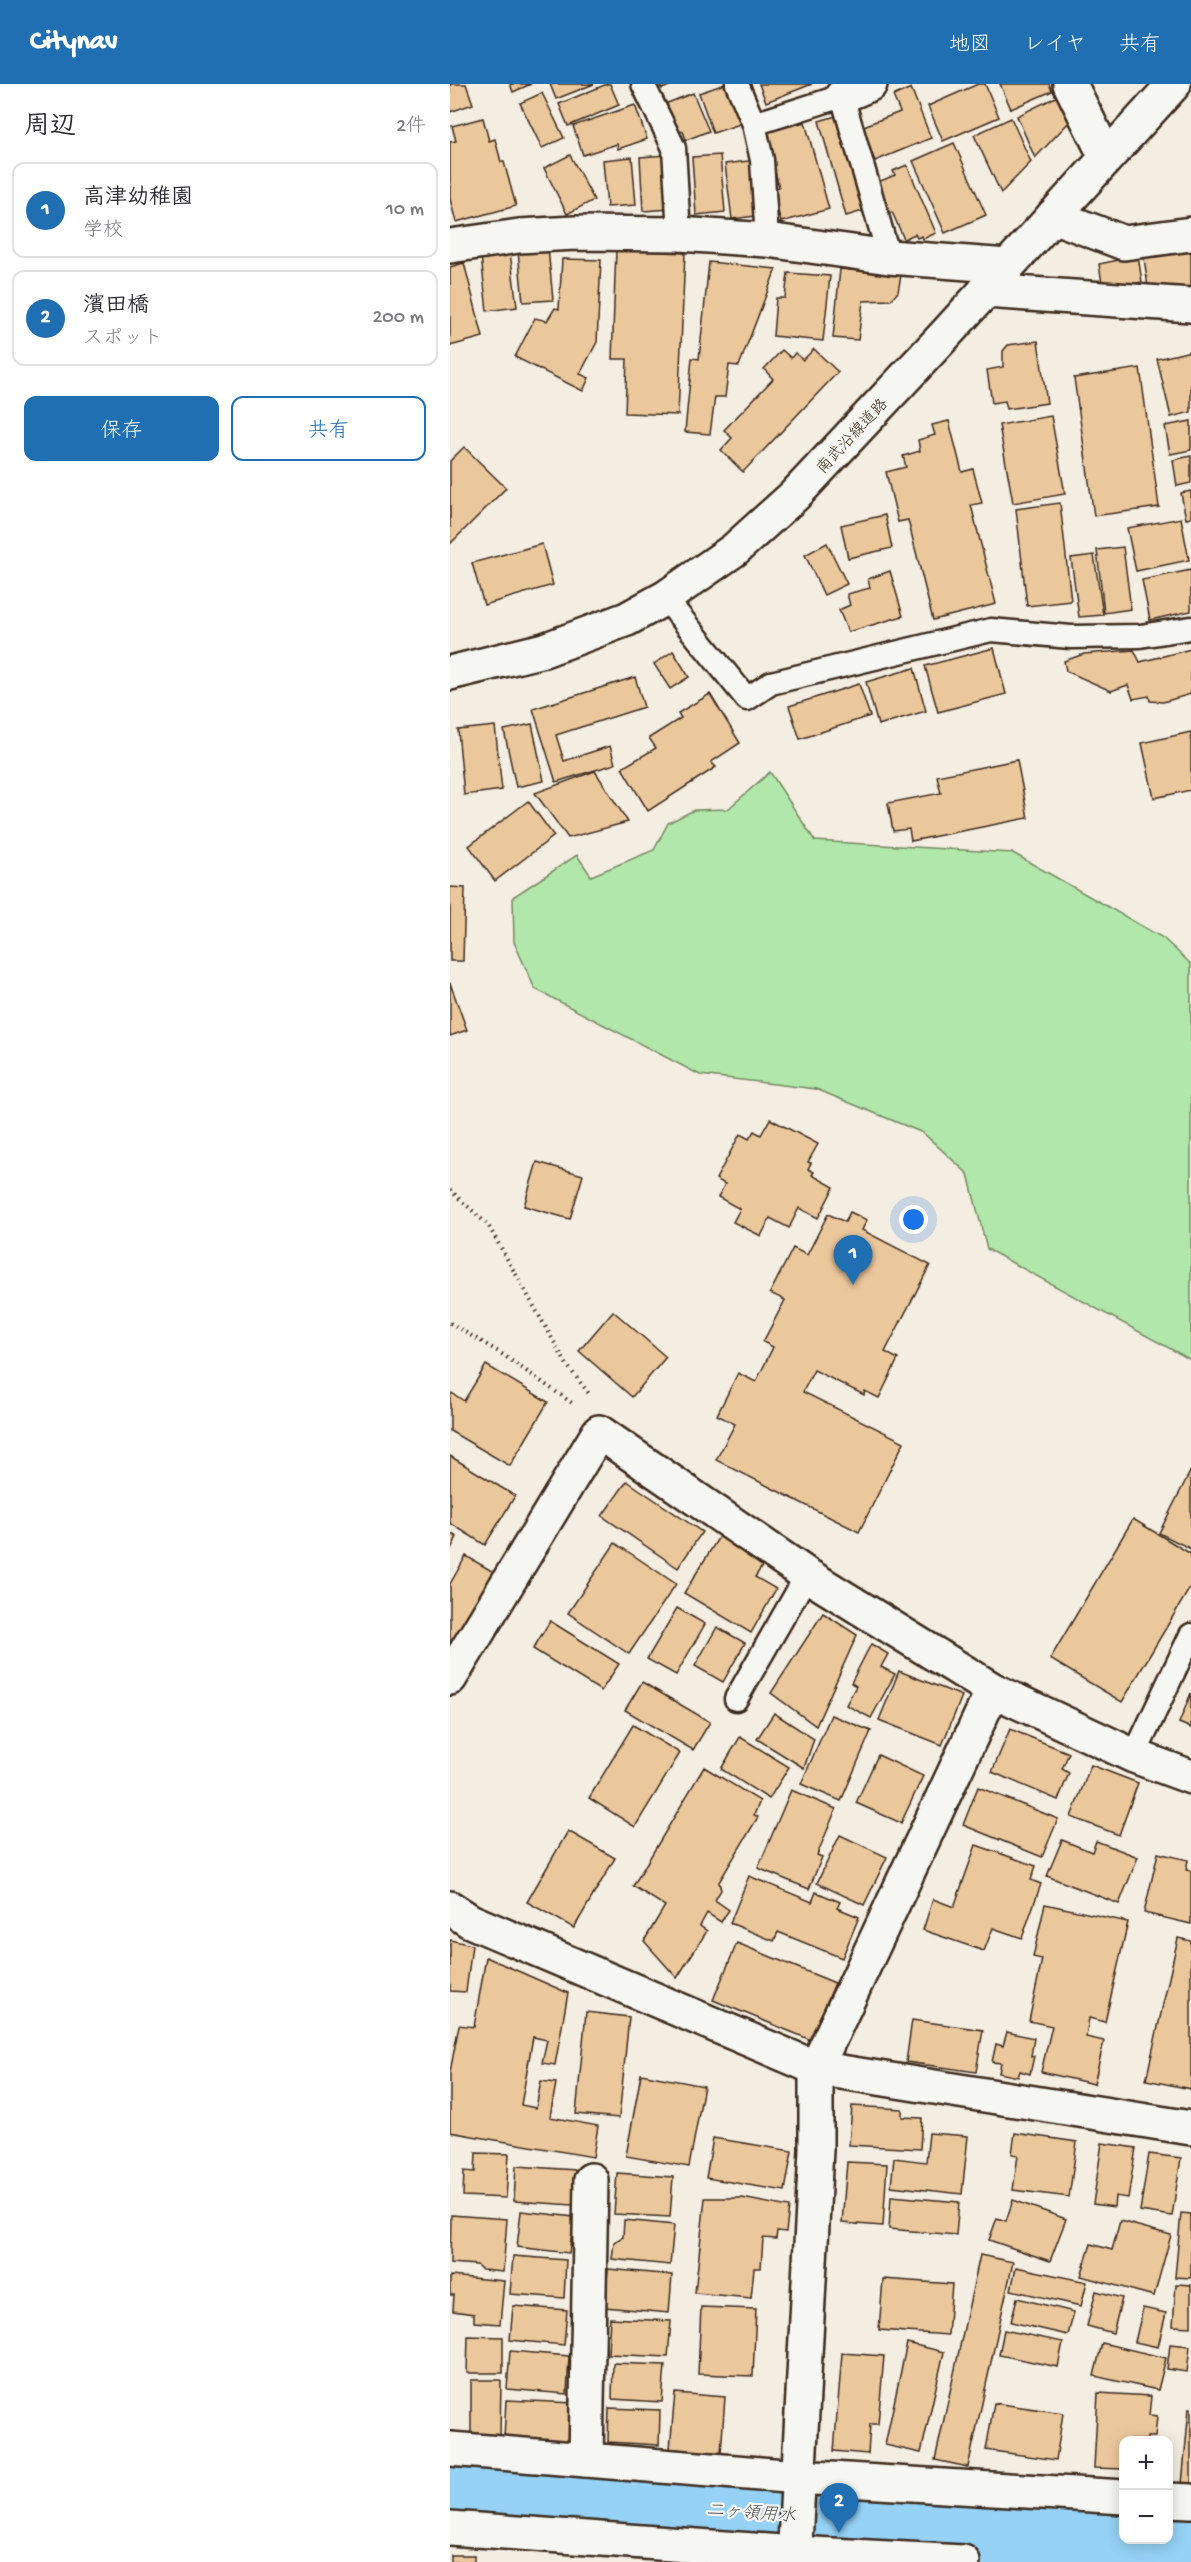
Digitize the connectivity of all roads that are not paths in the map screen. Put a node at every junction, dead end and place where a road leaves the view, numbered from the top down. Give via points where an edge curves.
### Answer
1 (643, 84) edge
2 (737, 84) edge
3 (1070, 84) edge
4 (1174, 84) edge
5 (856, 90) edge
6 (754, 124) junction
7 (1106, 157) junction
8 (1053, 216) junction
9 (679, 234) junction
10 (1191, 234) edge
11 (767, 240) junction
12 (450, 246) edge
13 (890, 257) junction
14 (1008, 266) junction
15 (985, 291) junction
16 (1191, 305) edge
17 (665, 597) junction
18 (1191, 628) edge
19 (450, 673) edge
20 (807, 1575) junction
21 (1191, 1635) edge
22 (450, 1678) edge
23 (993, 1689) junction
24 (736, 1700) dead end
25 (1134, 1756) junction
26 (1191, 1777) edge
27 (450, 1908) edge
28 (816, 2068) junction
29 (1191, 2128) edge
30 (591, 2180) dead end
31 (450, 2449) edge
32 (586, 2460) junction
33 (798, 2486) junction
34 (1119, 2497) edge
35 (1173, 2500) edge
36 (1191, 2501) edge
37 (450, 2528) edge
38 (795, 2550) edge
39 (963, 2562) edge

1 - 9 lane via 674,148
2 - 6 lane
3 - 7 street
4 - 7 street, 南武沿線道路
5 - 6 lane
5 - 13 lane
6 - 11 lane via 762,160
7 - 8 street, 南武沿線道路
8 - 10 street via 1124,243
8 - 14 street, 南武沿線道路
9 - 11 street
9 - 12 street via 575,233
11 - 13 street
13 - 14 street
14 - 15 street, 南武沿線道路
15 - 16 street
15 - 17 street, 南武沿線道路 via 766,524
17 - 18 lane via 747,699 771,683 992,630 1140,636
17 - 19 street, 南武沿線道路 via 587,636
20 - 22 street via 599,1432
20 - 23 street
20 - 24 lane
21 - 25 lane
23 - 25 street
23 - 28 street
25 - 26 street
27 - 28 street
28 - 29 street
28 - 33 street via 816,2150
30 - 32 street
31 - 32 street
32 - 33 street
33 - 34 street
33 - 38 street
35 - 36 street
37 - 38 street
38 - 39 street

